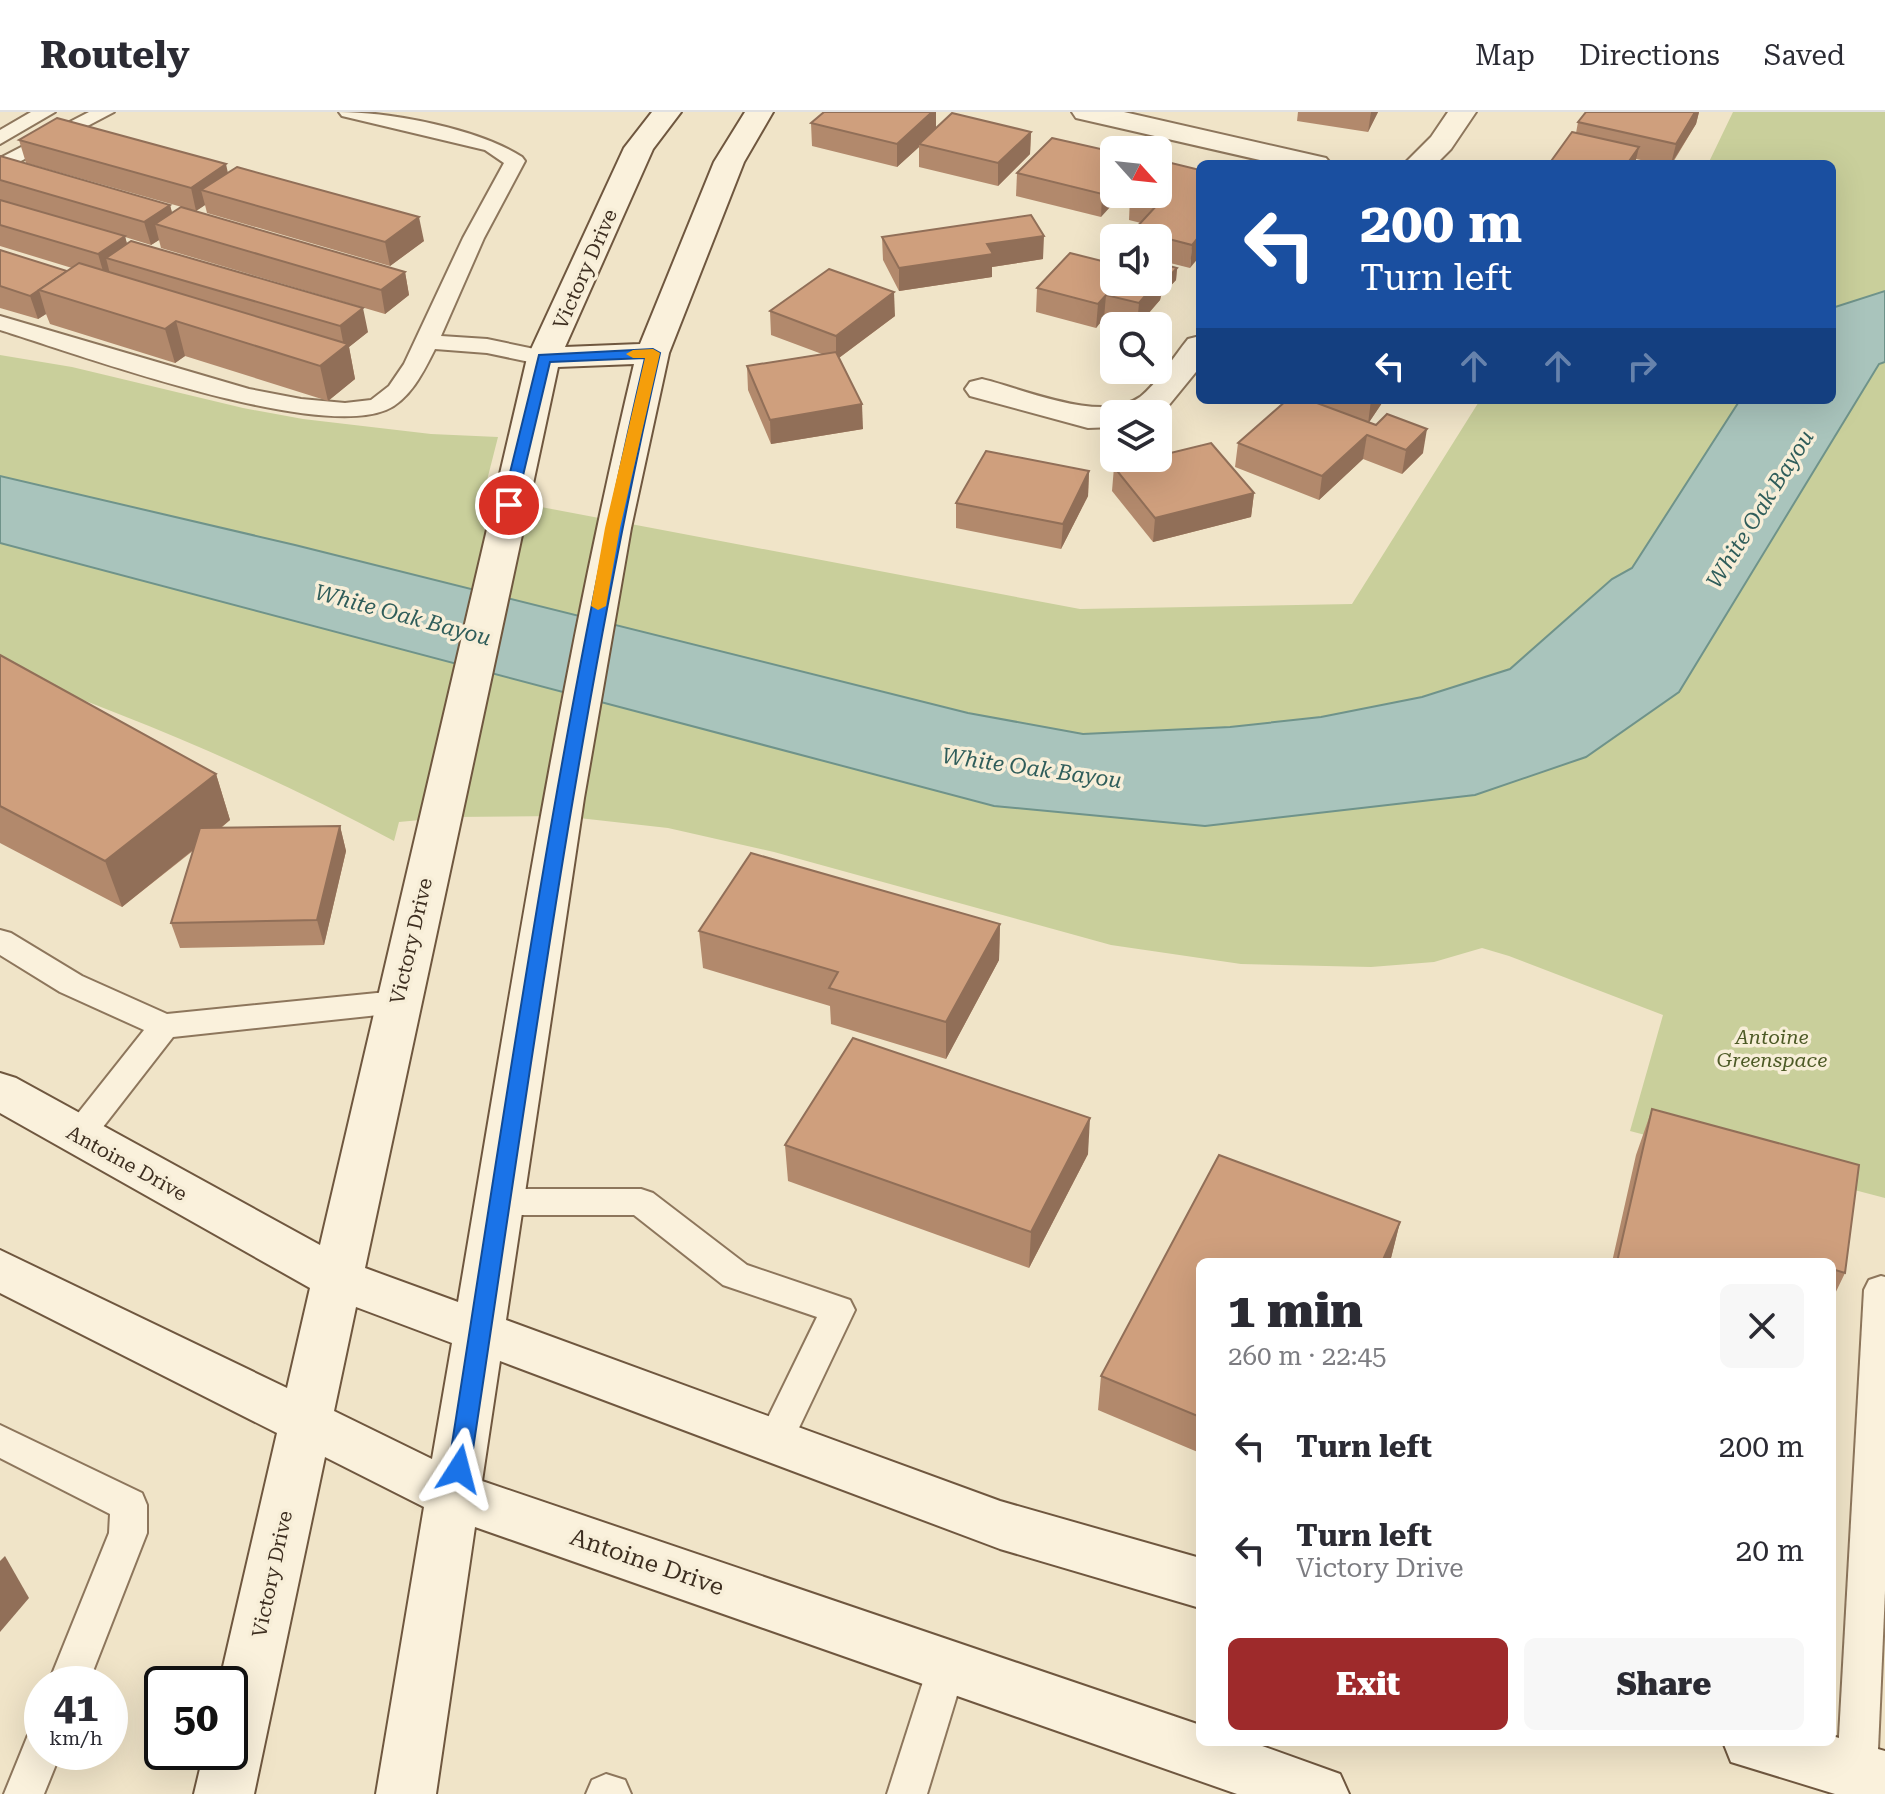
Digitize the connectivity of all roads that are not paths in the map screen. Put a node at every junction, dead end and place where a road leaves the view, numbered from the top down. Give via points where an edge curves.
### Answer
1 (45, 112) edge
2 (104, 112) edge
3 (349, 112) edge
4 (667, 112) edge
5 (759, 112) edge
6 (1086, 112) edge
7 (1462, 112) edge
8 (0, 138) edge
9 (1298, 160) edge
10 (1423, 160) edge
11 (0, 166) edge
12 (0, 323) edge
13 (427, 342) junction
14 (1196, 351) edge
15 (653, 353) junction
16 (544, 358) junction
17 (982, 389) dead end
18 (1155, 400) edge
19 (1100, 418) edge
20 (0, 941) edge
21 (397, 1002) junction
22 (164, 1026) junction
23 (0, 1091) edge
24 (78, 1136) junction
25 (501, 1202) junction
26 (0, 1270) edge
27 (336, 1278) junction
28 (1881, 1290) dead end
29 (481, 1333) junction
30 (306, 1419) junction
31 (0, 1441) edge
32 (774, 1442) junction
33 (455, 1496) junction
34 (1196, 1582) edge
35 (75, 1666) edge
36 (947, 1666) junction
37 (1766, 1746) edge
38 (34, 1770) edge
39 (1871, 1776) edge
40 (24, 1794) edge
41 (224, 1794) edge
42 (406, 1794) edge
43 (907, 1794) edge
44 (1319, 1794) edge

1 - 8 lane
2 - 11 lane
3 - 13 lane via 492,146 515,161
4 - 16 main road, Victory Drive via 639,148
5 - 15 main road via 729,162
6 - 9 main road
7 - 10 main road
12 - 13 lane via 217,388 330,410 375,407 387,399 399,389
13 - 16 lane via 487,346
14 - 18 main road
15 - 16 main road
15 - 25 main road via 613,528 563,798
16 - 21 main road, Victory Drive
17 - 19 main road
20 - 22 lane via 71,984
21 - 22 lane
21 - 27 main road, Victory Drive
22 - 24 lane
23 - 24 main road, Antoine Drive
24 - 27 main road, Antoine Drive
25 - 29 main road
25 - 32 lane via 641,1202 735,1275 838,1310
26 - 30 main road, Antoine Drive
27 - 29 main road, Antoine Drive
27 - 30 main road, Victory Drive
28 - 39 lane
29 - 32 main road, Antoine Drive
29 - 33 main road
30 - 33 main road, Antoine Drive
30 - 41 main road, Victory Drive
31 - 35 lane via 129,1505 128,1533
32 - 34 main road, Antoine Drive via 1000,1525
33 - 36 main road, Antoine Drive
33 - 42 main road
36 - 43 lane
36 - 44 main road, Antoine Drive
37 - 39 main road
38 - 40 lane

